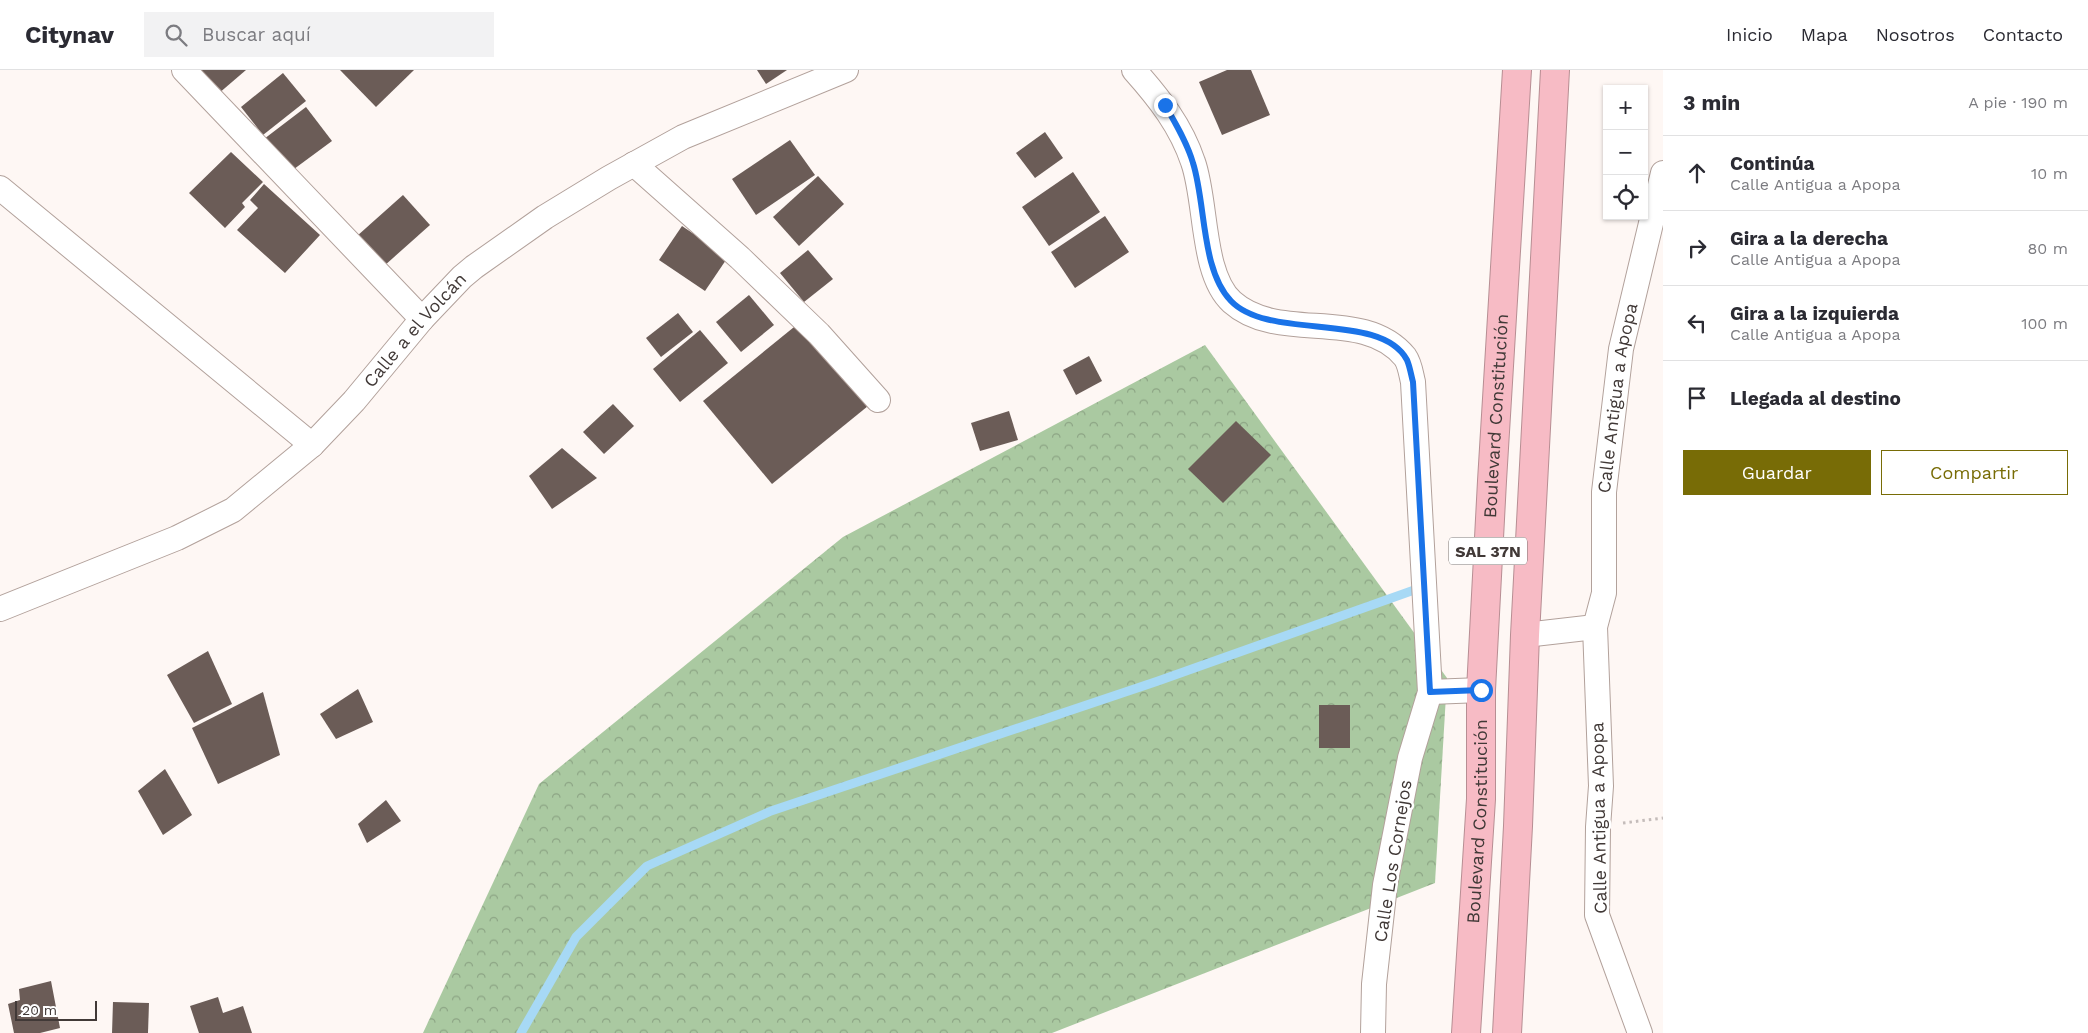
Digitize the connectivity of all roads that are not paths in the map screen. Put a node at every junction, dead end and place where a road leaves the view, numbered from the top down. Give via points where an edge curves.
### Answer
1 (184, 70) edge
2 (846, 70) edge
3 (1134, 70) edge
4 (1517, 70) edge
5 (1554, 70) edge
6 (634, 164) junction
7 (1663, 173) edge
8 (0, 188) edge
9 (422, 319) junction
10 (878, 400) dead end
11 (312, 445) junction
12 (0, 609) edge
13 (1596, 627) junction
14 (1525, 635) junction
15 (1481, 690) junction
16 (1430, 692) junction
17 (1373, 1033) edge
18 (1466, 1033) edge
19 (1507, 1033) edge
20 (1640, 1033) edge

1 - 9 street
2 - 6 street, Calle a el Volcán via 683,137
3 - 16 street via 1165,105 1193,162 1211,261 1218,281 1231,301 1248,313 1265,319 1360,331 1381,339 1406,358 1413,382
4 - 15 highway, Boulevard Constitución / SAL 37N
5 - 14 highway, SAL 37N
6 - 9 street, Calle a el Volcán via 545,217 474,267
6 - 10 street via 740,258 819,334
7 - 13 street, Calle Antigua a Apopa via 1622,349 1604,492 1604,593
8 - 11 street
9 - 11 street, Calle a el Volcán via 354,401
11 - 12 street, Calle a el Volcán via 233,510 177,538
13 - 14 street
13 - 20 street, Calle Antigua a Apopa via 1601,786 1597,915
14 - 19 highway, SAL 37N
15 - 16 street
15 - 18 highway, Boulevard Constitución / SAL 37N via 1481,799
16 - 17 street, Calle Los Cornejos via 1410,758 1385,885 1374,984

